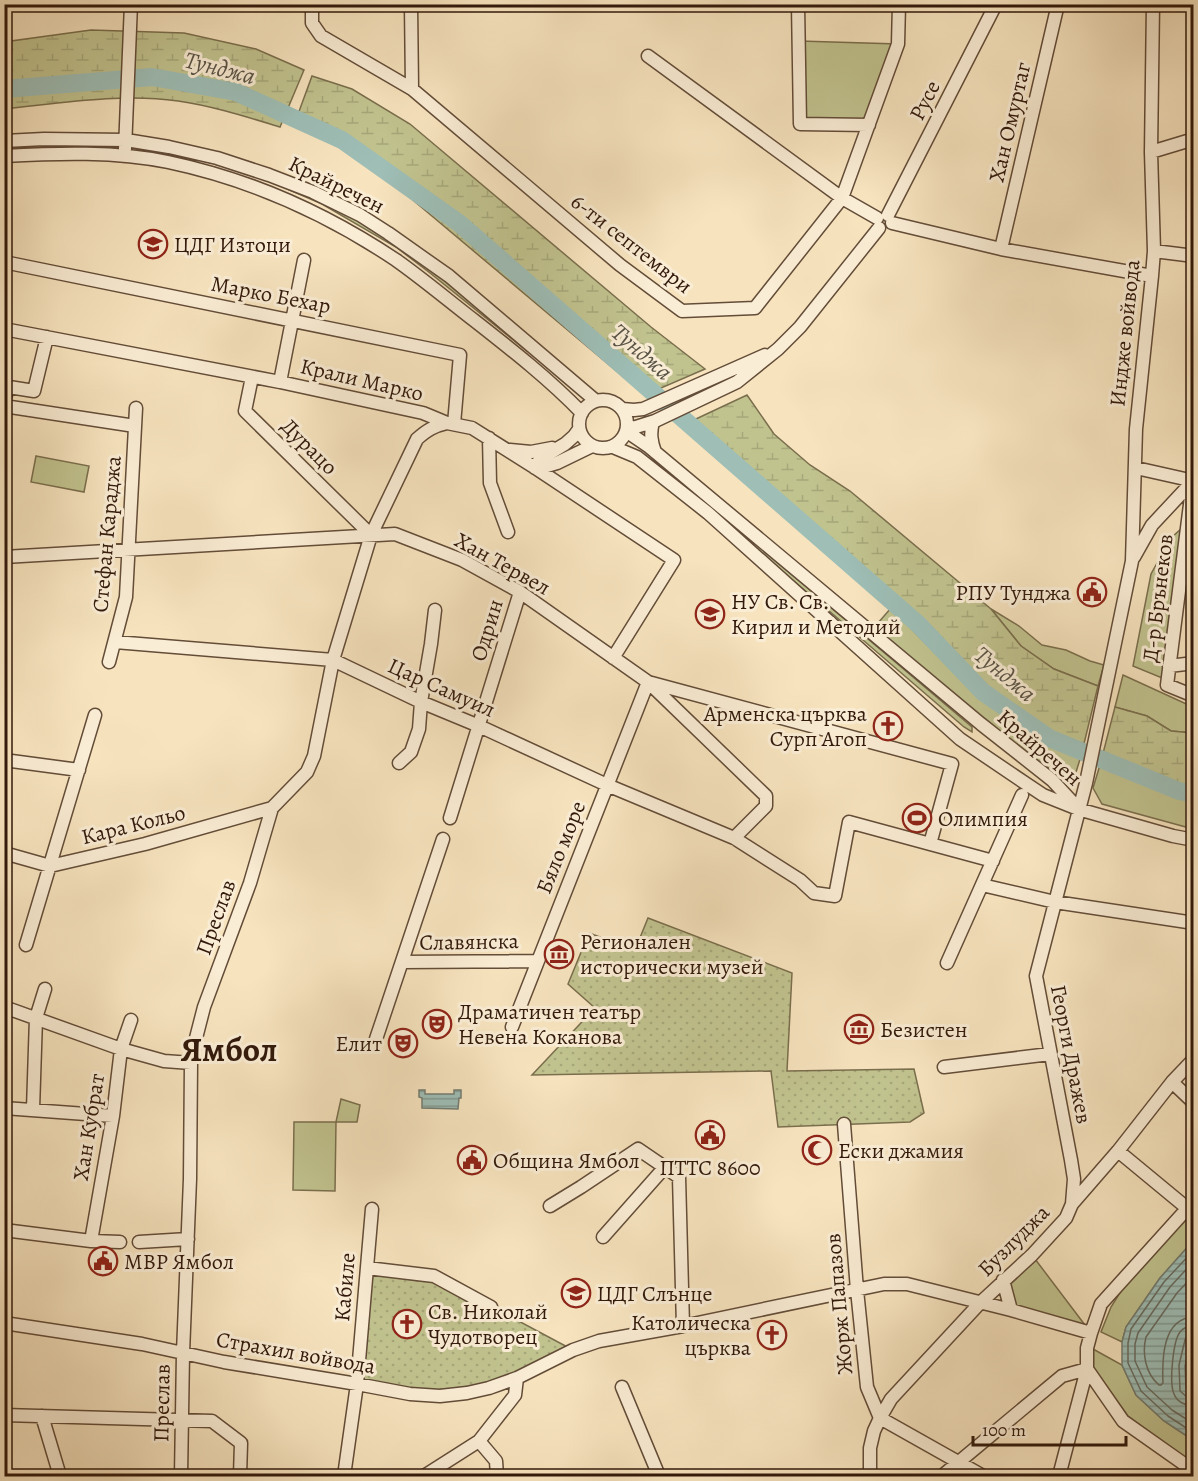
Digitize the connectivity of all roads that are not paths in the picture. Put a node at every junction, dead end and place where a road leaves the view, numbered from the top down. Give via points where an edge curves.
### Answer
1 (312, 4) edge
2 (411, 4) edge
3 (798, 4) edge
4 (899, 4) edge
5 (996, 4) edge
6 (1058, 4) edge
7 (1152, 4) edge
8 (131, 10) edge
9 (648, 56) dead end
10 (412, 89) junction
11 (869, 125) junction
12 (126, 140) junction
13 (1194, 140) edge
14 (4, 141) edge
15 (1151, 152) junction
16 (4, 156) edge
17 (125, 156) junction
18 (843, 198) junction
19 (884, 221) junction
20 (1001, 249) junction
21 (1154, 251) junction
22 (1194, 256) edge
23 (304, 260) dead end
24 (4, 262) edge
25 (1152, 276) junction
26 (292, 320) junction
27 (4, 329) edge
28 (47, 337) junction
29 (778, 349) junction
30 (252, 376) junction
31 (280, 382) junction
32 (4, 399) edge
33 (596, 401) junction
34 (4, 406) edge
35 (136, 408) dead end
36 (622, 409) junction
37 (582, 413) junction
38 (654, 421) junction
39 (450, 424) junction
40 (135, 426) junction
41 (579, 429) junction
42 (627, 429) junction
43 (489, 438) junction
44 (565, 444) junction
45 (592, 446) junction
46 (613, 447) junction
47 (507, 449) junction
48 (655, 452) junction
49 (536, 468) junction
50 (1136, 468) junction
51 (1193, 480) edge
52 (508, 532) dead end
53 (370, 535) junction
54 (129, 550) junction
55 (4, 557) edge
56 (1132, 561) junction
57 (520, 592) junction
58 (435, 610) dead end
59 (115, 642) junction
60 (614, 658) junction
61 (333, 660) junction
62 (109, 662) dead end
63 (1194, 663) edge
64 (1169, 666) junction
65 (648, 682) junction
66 (1194, 696) edge
67 (421, 702) junction
68 (95, 715) dead end
69 (479, 726) junction
70 (4, 760) edge
71 (399, 763) dead end
72 (79, 770) junction
73 (1086, 783) joint
74 (607, 785) junction
75 (1022, 795) dead end
76 (272, 808) junction
77 (1078, 809) junction
78 (450, 818) dead end
79 (734, 838) junction
80 (443, 839) dead end
81 (1194, 840) edge
82 (930, 844) junction
83 (4, 852) edge
84 (993, 861) junction
85 (50, 866) junction
86 (982, 885) junction
87 (1055, 902) junction
88 (1194, 923) edge
89 (26, 945) dead end
90 (538, 961) junction
91 (402, 962) junction
92 (947, 963) dead end
93 (45, 989) dead end
94 (4, 1007) edge
95 (36, 1018) junction
96 (131, 1020) dead end
97 (512, 1027) dead end
98 (376, 1039) dead end
99 (121, 1048) junction
100 (1050, 1054) junction
101 (1194, 1059) edge
102 (191, 1063) junction
103 (944, 1068) dead end
104 (1172, 1083) junction
105 (1194, 1104) edge
106 (4, 1108) edge
107 (33, 1109) junction
108 (113, 1116) junction
109 (844, 1124) dead end
110 (1118, 1151) junction
111 (665, 1167) junction
112 (1072, 1204) junction
113 (1190, 1204) edge
114 (550, 1206) dead end
115 (372, 1209) dead end
116 (4, 1230) edge
117 (603, 1237) dead end
118 (188, 1239) junction
119 (91, 1241) junction
120 (120, 1242) dead end
121 (139, 1242) dead end
122 (367, 1268) junction
123 (1003, 1280) junction
124 (857, 1290) junction
125 (980, 1303) junction
126 (491, 1307) dead end
127 (1011, 1310) junction
128 (4, 1323) edge
129 (683, 1326) junction
130 (1090, 1333) junction
131 (183, 1353) junction
132 (1087, 1369) junction
133 (517, 1378) junction
134 (357, 1384) junction
135 (622, 1387) dead end
136 (4, 1415) edge
137 (42, 1416) junction
138 (879, 1418) junction
139 (181, 1421) junction
140 (479, 1441) junction
141 (958, 1462) junction
142 (1194, 1471) edge
143 (60, 1476) edge
144 (181, 1476) edge
145 (240, 1476) edge
146 (344, 1476) edge
147 (424, 1476) edge
148 (497, 1476) edge
149 (659, 1476) edge
150 (870, 1476) edge
151 (942, 1476) edge
152 (983, 1476) edge
153 (1059, 1476) edge

1 - 10 street, 6-ти септември via 312,23 321,36
2 - 10 street
3 - 11 street via 800,124
4 - 11 street, 6-ти септември via 898,44
5 - 19 street, Русе
6 - 20 street, Хан Омуртаг
7 - 15 street, Индже войвода
8 - 12 street
9 - 18 street
10 - 18 street, 6-ти септември via 620,265 682,312 754,308
11 - 18 street, 6-ти септември
12 - 14 street, Крайречен
12 - 17 street
12 - 33 street, Крайречен via 217,158 313,192 360,215 448,276
13 - 15 street
15 - 21 street, Индже войвода
16 - 17 street, Крайречен
17 - 37 street, Крайречен via 167,162 264,190 338,225 429,285 540,373
18 - 19 street
19 - 20 street
19 - 29 street, Русе
20 - 25 street
21 - 22 street
21 - 25 street, Индже войвода
23 - 26 street
24 - 26 street, Марко Бехар
25 - 50 street, Индже войвода via 1136,429
26 - 31 street
26 - 39 street, Марко Бехар via 460,355
27 - 28 street, Крали Марко
28 - 30 street, Крали Марко
28 - 32 street via 34,391 9,387
29 - 36 street via 643,409
29 - 38 street, Русе via 737,382
30 - 31 street, Крали Марко
30 - 53 street, Дурацо via 245,411
31 - 39 street, Крали Марко via 423,413
33 - 36 street via 607,400
33 - 37 street
34 - 40 street
35 - 40 street, Стефан Караджа
36 - 42 street
37 - 41 street
38 - 42 street
38 - 48 street via 651,443
39 - 43 street, Крали Марко via 472,428
39 - 53 street, Преслав via 435,426 417,438
40 - 54 street, Стефан Караджа
41 - 44 street
41 - 45 street
42 - 46 street
42 - 48 street, Крайречен
43 - 47 street, Крали Марко
43 - 52 street via 490,483
44 - 47 street via 531,452
44 - 49 street via 540,459
45 - 46 street
45 - 49 street via 557,463
46 - 77 street, Крайречен via 637,457 708,513 960,739 1043,795
47 - 49 street, Крали Марко
48 - 77 street, Крайречен via 1052,780
49 - 60 street, Крали Марко via 674,560
50 - 51 street
50 - 56 street, Индже войвода
51 - 56 street via 1152,525
51 - 64 street, Д-р Брънеков
53 - 54 street, Хан Тервел
53 - 57 street, Хан Тервел via 395,534 462,560
53 - 61 street, Преслав
54 - 55 street, Хан Тервел
54 - 59 street, Стефан Караджа via 126,597
56 - 73 street, Индже войвода
57 - 60 street, Хан Тервел
57 - 69 street, Одрин
58 - 67 street
59 - 61 street, Цар Самуил
59 - 62 street, Стефан Караджа
60 - 65 street, Хан Тервел
61 - 67 street, Цар Самуил
61 - 76 street, Преслав via 314,756 307,772
63 - 64 street
64 - 66 street, Д-р Брънеков via 1167,685
65 - 74 street, Бяло море
65 - 79 street via 766,795 766,806
65 - 82 street, Хан Тервел via 952,764
67 - 69 street, Цар Самуил
67 - 71 street via 419,729 411,752
68 - 72 street
69 - 74 street, Цар Самуил
69 - 78 street, Одрин
70 - 72 street
72 - 85 street
73 - 77 street, Георги Дражев
74 - 79 street, Цар Самуил
74 - 90 street, Бяло море
75 - 84 street
76 - 85 street, Кара Кольо
76 - 102 street, Преслав via 250,883 204,1007
77 - 81 street
77 - 87 street, Георги Дражев
79 - 82 street, Цар Самуил via 814,893 835,896 849,822
80 - 91 street
82 - 84 street
83 - 85 street, Кара Кольо
84 - 86 street
85 - 89 street
86 - 87 street
86 - 92 street
87 - 88 street
87 - 100 street, Георги Дражев via 1036,976
90 - 91 street, Славянска
90 - 97 street, Бяло море
91 - 98 street
93 - 95 street
94 - 95 street
95 - 99 street
95 - 107 street
96 - 99 street, Хан Кубрат
99 - 102 street via 164,1061
99 - 108 street, Хан Кубрат
100 - 103 street
100 - 112 street, Георги Дражев via 1074,1179
101 - 104 street, Бузлуджа
102 - 118 street, Преслав
104 - 105 street
104 - 110 street, Бузлуджа
106 - 107 street
107 - 108 street
108 - 119 street, Хан Кубрат
109 - 124 street, Жорж Папазов
110 - 112 street, Бузлуджа
110 - 113 street
111 - 114 street via 638,1149
111 - 117 street
111 - 129 street via 679,1177
112 - 123 street, Бузлуджа via 1066,1218
113 - 130 street via 1101,1304
115 - 122 street, Кабиле
116 - 119 street
118 - 121 street
118 - 131 street, Преслав
119 - 120 street
122 - 126 street via 434,1276
122 - 134 street, Кабиле
123 - 125 street, Бузлуджа
123 - 127 street
124 - 125 street, Страхил войвода via 907,1284
124 - 129 street, Страхил войвода
124 - 138 street, Жорж Папазов via 867,1387
125 - 127 street, Страхил войвода
125 - 138 street, Бузлуджа via 891,1399
127 - 130 street, Страхил войвода
128 - 131 street, Страхил войвода
129 - 133 street, Страхил войвода via 599,1341
130 - 132 street
131 - 134 street, Страхил войвода
131 - 139 street, Преслав
132 - 141 street via 1062,1376
132 - 142 street via 1123,1420
132 - 153 street
133 - 134 street, Страхил войвода via 467,1394 410,1394
133 - 140 street via 515,1395
134 - 146 street, Кабиле
135 - 149 street
136 - 137 street
137 - 139 street
137 - 143 street
138 - 141 street
138 - 150 street via 870,1448
139 - 144 street, Преслав
139 - 145 street via 212,1421 241,1443
140 - 147 street
140 - 148 street via 496,1461
141 - 151 street
141 - 152 street

